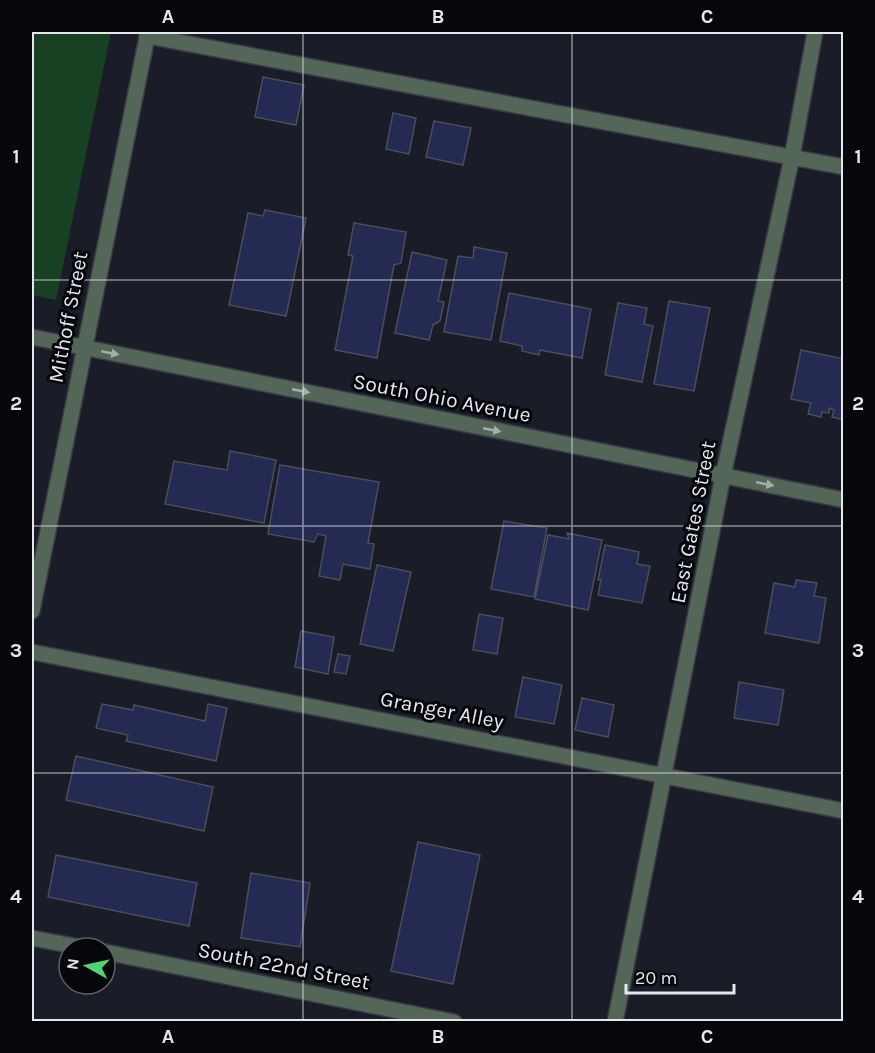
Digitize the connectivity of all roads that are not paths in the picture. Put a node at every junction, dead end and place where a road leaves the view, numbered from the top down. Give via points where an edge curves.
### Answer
1 (815, 32) edge
2 (147, 34) edge
3 (792, 157) junction
4 (843, 167) edge
5 (32, 338) edge
6 (83, 348) junction
7 (723, 476) junction
8 (843, 500) edge
9 (32, 611) edge
10 (32, 652) edge
11 (665, 775) junction
12 (843, 811) edge
13 (32, 938) edge
14 (57, 943) edge
15 (117, 954) edge
16 (454, 1022) edge
17 (615, 1022) edge

1 - 3 street, East Gates Street
2 - 3 street
2 - 6 street, Mithoff Street
3 - 4 street
3 - 7 street, East Gates Street
5 - 6 street, South Ohio Avenue
6 -> 7 street, South Ohio Avenue
6 - 9 street, Mithoff Street
7 -> 8 street, South Ohio Avenue
7 - 11 street, East Gates Street
10 - 11 street, Granger Alley
11 - 12 street, Granger Alley
11 - 17 street, East Gates Street
13 - 14 street
15 - 16 street, South 22nd Street

